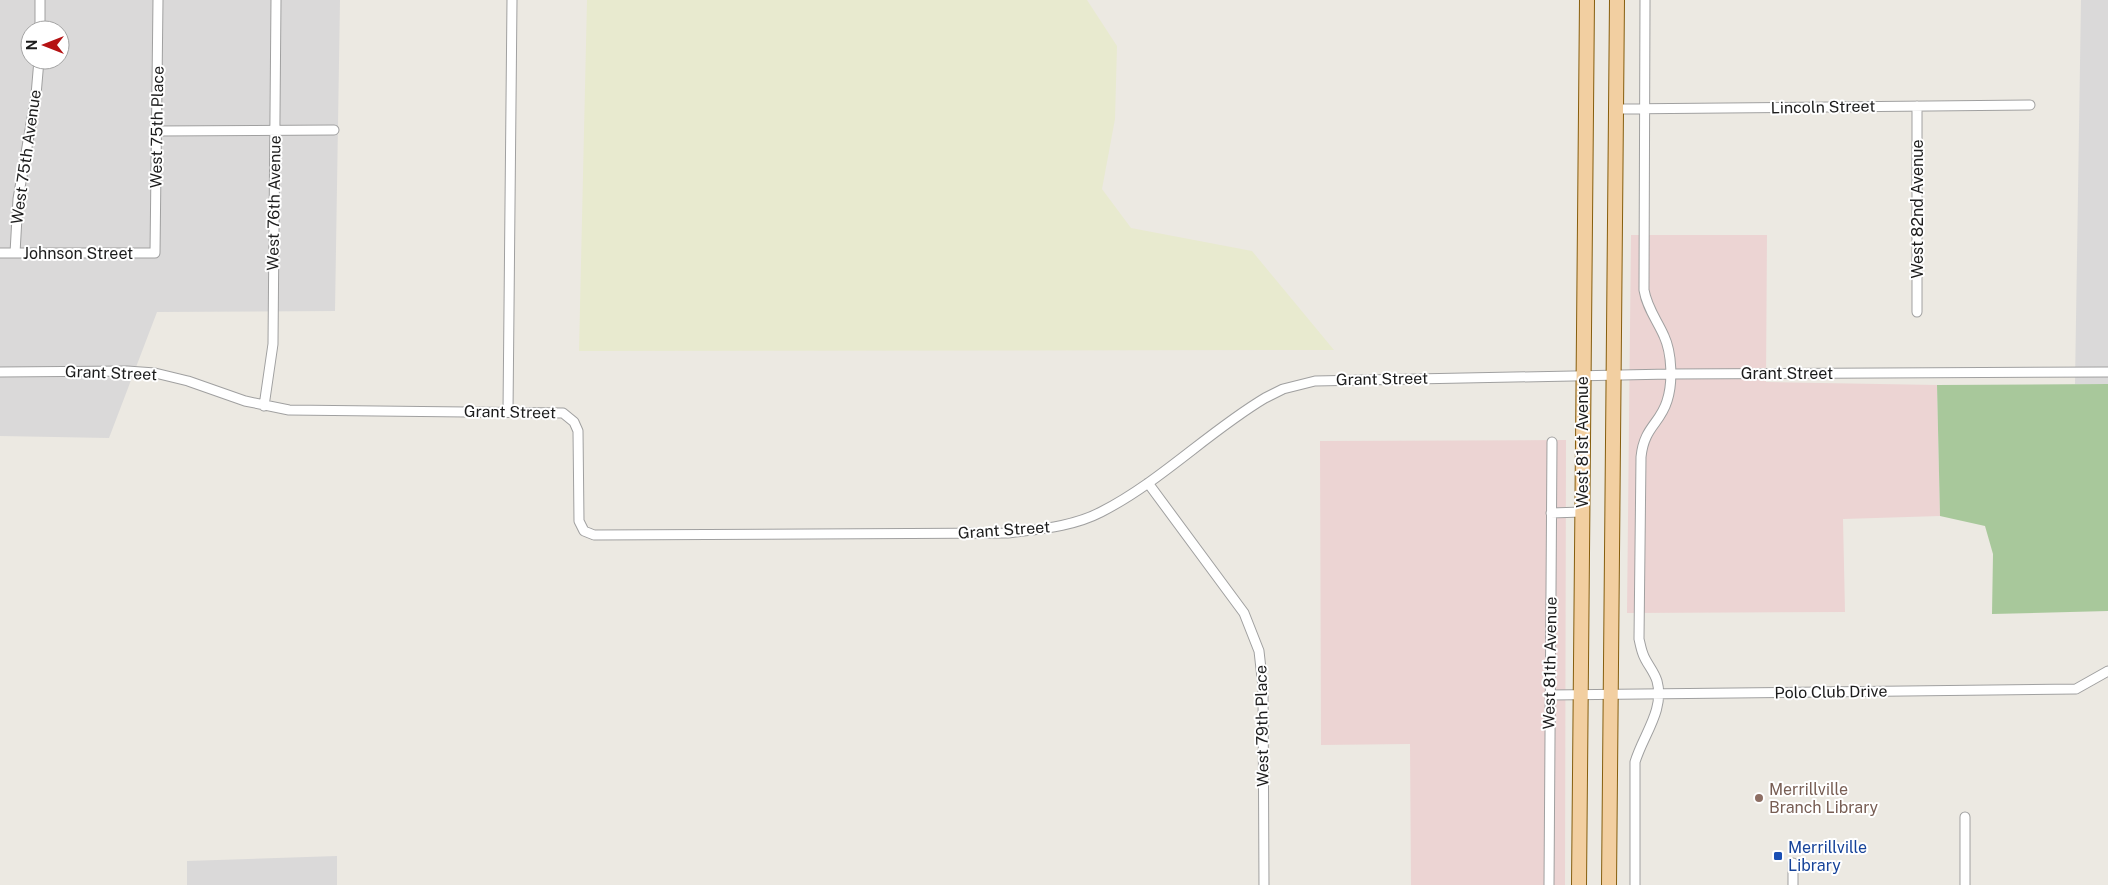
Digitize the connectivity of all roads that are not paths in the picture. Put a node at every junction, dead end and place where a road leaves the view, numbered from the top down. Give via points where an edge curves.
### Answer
1 (40, 0) edge
2 (158, 0) edge
3 (276, 0) edge
4 (512, 0) edge
5 (1587, 0) edge
6 (1617, 0) edge
7 (1646, 0) edge
8 (40, 20) edge
9 (38, 70) edge
10 (1918, 106) junction
11 (2030, 106) dead end
12 (1616, 109) junction
13 (1645, 109) junction
14 (275, 130) junction
15 (334, 130) dead end
16 (156, 131) junction
17 (0, 253) edge
18 (15, 253) junction
19 (156, 253) joint
20 (1917, 312) dead end
21 (0, 372) edge
22 (2108, 372) edge
23 (1614, 374) junction
24 (1670, 374) junction
25 (1583, 376) junction
26 (264, 406) junction
27 (508, 412) junction
28 (1552, 442) dead end
29 (1148, 483) junction
30 (1582, 512) junction
31 (1552, 513) junction
32 (2108, 671) edge
33 (1611, 694) junction
34 (1659, 694) junction
35 (1550, 695) junction
36 (1580, 695) junction
37 (1965, 817) dead end
38 (1793, 863) dead end
39 (1264, 885) edge
40 (1549, 885) edge
41 (1579, 885) edge
42 (1609, 885) edge
43 (1635, 885) edge
44 (1793, 885) edge
45 (1966, 885) edge

1 - 8 street
2 - 16 street, West 75th Place
3 - 14 street, West 76th Avenue
4 - 27 street
5 - 25 main road, West 81st Avenue
6 - 12 main road, West 81st Avenue
7 - 13 street
9 - 18 street, West 75th Avenue via 18,199
10 - 11 street, Lincoln Street
10 - 13 street, Lincoln Street
10 - 20 street, West 82nd Avenue
12 - 13 street, Lincoln Street
12 - 23 main road, West 81st Avenue
13 - 24 street via 1644,290 1648,306 1668,344
14 - 15 street
14 - 16 street
14 - 26 street, West 76th Avenue via 272,344
16 - 19 street, West 75th Place
17 - 18 street, Johnson Street
18 - 19 street, Johnson Street
21 - 26 street, Grant Street via 155,373
22 - 24 street, Grant Street
23 - 24 street, Grant Street
23 - 25 street, Grant Street
23 - 33 main road, West 81st Avenue
24 - 34 street via 1667,402 1645,436 1641,457 1640,638
25 - 29 street, Grant Street via 1338,379 1303,383 1283,389 1255,404
25 - 30 main road, West 81st Avenue
26 - 27 street, Grant Street via 289,410
27 - 29 street, Grant Street via 560,412 574,422 579,436 579,520 584,531 594,535 1008,533 1054,528 1100,513
28 - 31 street, West 81th Avenue
29 - 39 street, West 79th Place via 1244,613 1259,650 1263,687
30 - 31 street
30 - 36 main road, West 81st Avenue
31 - 35 street, West 81th Avenue
32 - 34 street, Polo Club Drive via 2076,689
33 - 34 street, Polo Club Drive
33 - 36 street, Polo Club Drive
33 - 42 main road, West 81st Avenue
34 - 43 street via 1655,716 1635,762
35 - 36 street, Polo Club Drive
35 - 40 street, West 81th Avenue
36 - 41 main road, West 81st Avenue
37 - 45 street
38 - 44 street

